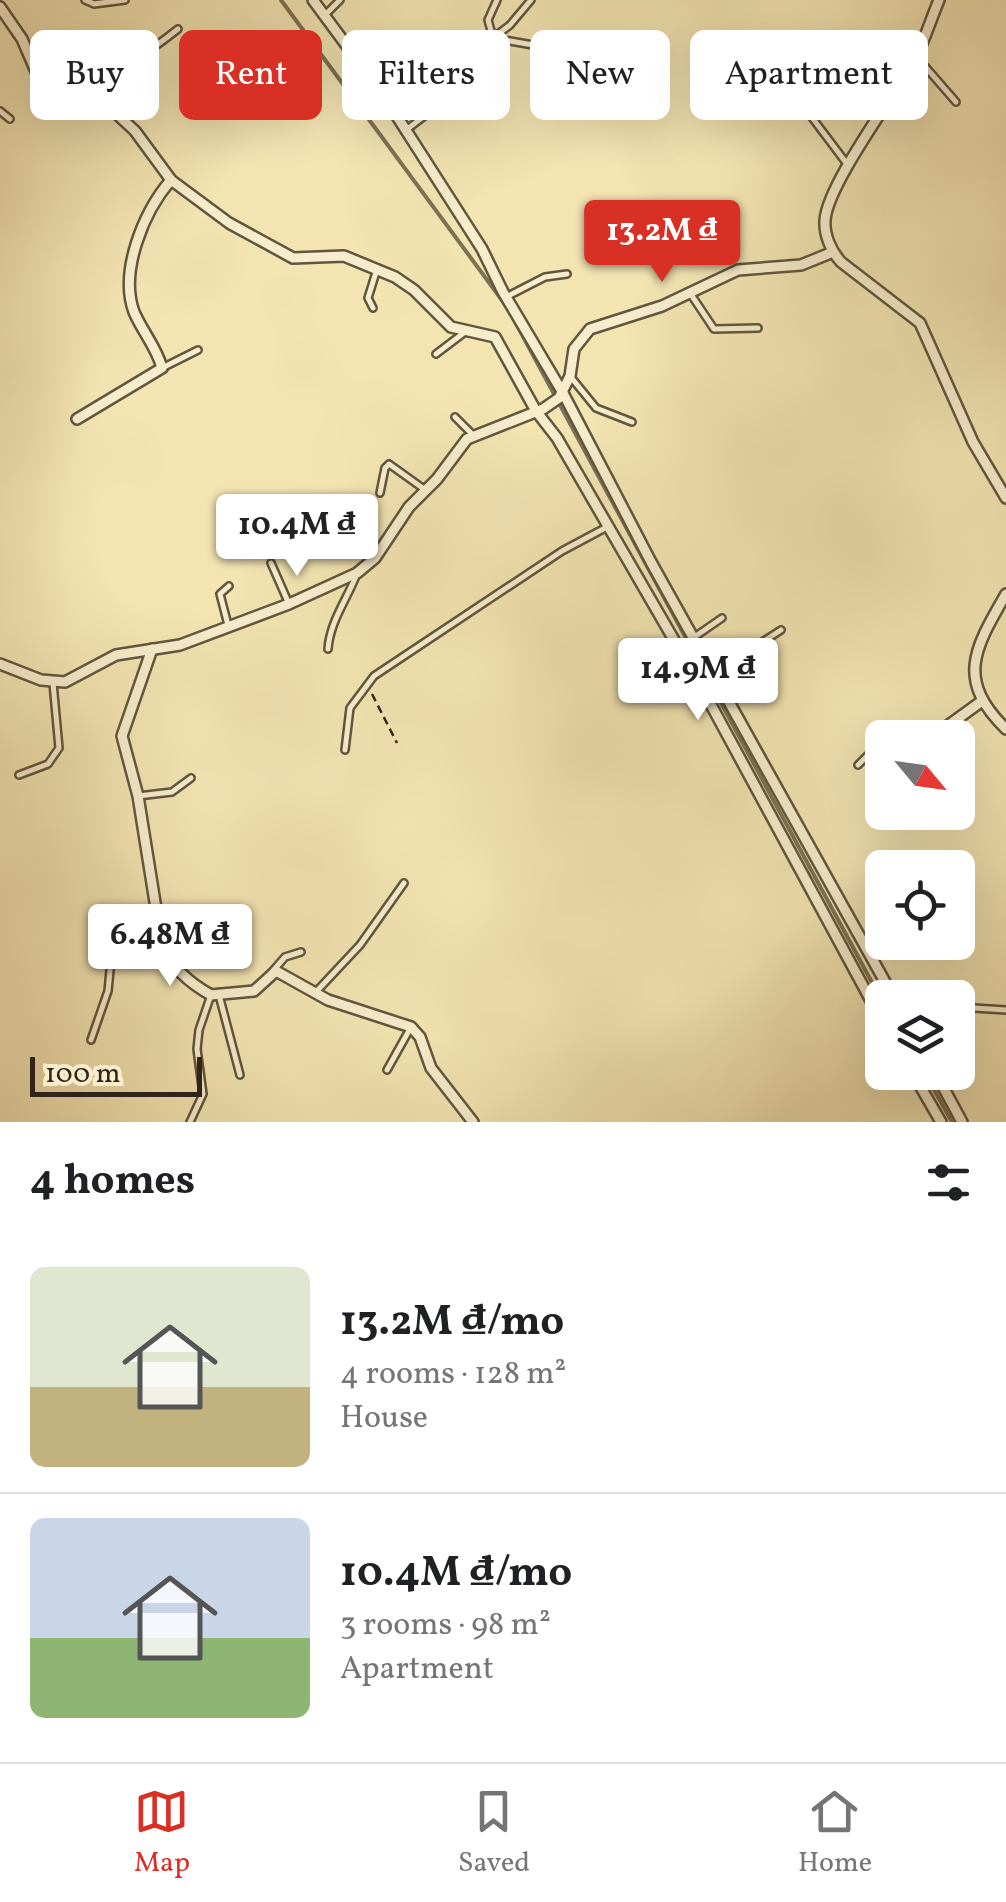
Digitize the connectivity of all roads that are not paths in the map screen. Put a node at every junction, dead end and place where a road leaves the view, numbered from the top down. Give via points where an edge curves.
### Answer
1 (85, 0) edge
2 (125, 0) edge
3 (313, 0) edge
4 (340, 0) edge
5 (497, 0) edge
6 (531, 0) edge
7 (938, 0) edge
8 (0, 8) edge
9 (326, 14) junction
10 (178, 29) dead end
11 (491, 30) edge
12 (503, 30) edge
13 (926, 30) edge
14 (342, 37) edge
15 (159, 45) edge
16 (30, 57) edge
17 (928, 70) edge
18 (956, 102) dead end
19 (0, 111) edge
20 (10, 119) dead end
21 (124, 120) edge
22 (400, 120) edge
23 (419, 120) edge
24 (814, 120) edge
25 (877, 120) edge
26 (406, 130) junction
27 (849, 166) junction
28 (170, 180) junction
29 (833, 252) junction
30 (377, 270) junction
31 (567, 274) dead end
32 (502, 291) junction
33 (690, 293) junction
34 (373, 308) dead end
35 (758, 328) dead end
36 (465, 332) junction
37 (198, 350) dead end
38 (436, 354) dead end
39 (162, 368) junction
40 (570, 376) junction
41 (561, 395) junction
42 (539, 410) junction
43 (455, 417) dead end
44 (77, 420) dead end
45 (632, 422) dead end
46 (473, 434) junction
47 (424, 489) junction
48 (380, 493) dead end
49 (1006, 498) edge
50 (607, 528) junction
51 (271, 563) dead end
52 (358, 573) junction
53 (229, 586) dead end
54 (1006, 594) edge
55 (290, 604) junction
56 (722, 618) dead end
57 (228, 625) junction
58 (781, 630) dead end
59 (694, 638) junction
60 (152, 648) junction
61 (328, 649) dead end
62 (0, 664) edge
63 (714, 672) junction
64 (53, 684) junction
65 (982, 701) junction
66 (956, 720) edge
67 (1006, 729) edge
68 (345, 750) dead end
69 (865, 758) edge
70 (858, 766) dead end
71 (18, 776) dead end
72 (191, 778) dead end
73 (138, 796) junction
74 (404, 883) dead end
75 (160, 930) junction
76 (301, 952) dead end
77 (271, 973) junction
78 (884, 980) edge
79 (865, 987) edge
80 (315, 993) junction
81 (215, 995) junction
82 (975, 1008) edge
83 (1006, 1010) edge
84 (411, 1027) junction
85 (91, 1040) dead end
86 (387, 1070) dead end
87 (240, 1075) dead end
88 (923, 1090) edge
89 (945, 1090) edge
90 (190, 1122) edge
91 (473, 1122) edge
92 (942, 1122) edge
93 (962, 1122) edge

1 - 2 lane
3 - 9 street
4 - 9 lane
5 - 11 lane
6 - 12 lane
7 - 13 street
8 - 16 street
9 - 14 street
10 - 15 lane
17 - 18 lane
19 - 20 lane
21 - 28 street
22 - 26 street
23 - 26 lane
24 - 27 lane
25 - 27 street
26 - 32 street
27 - 29 street via 825,220
28 - 30 street via 293,258 344,256
28 - 39 street via 146,215 129,274 133,310
29 - 33 street via 801,265 747,268
29 - 49 street via 920,324 972,442
30 - 34 lane via 368,298
30 - 36 street via 406,283 444,322
31 - 32 lane
32 - 41 street
33 - 35 lane via 714,328
33 - 40 street via 590,329 574,349
36 - 38 lane
36 - 42 street via 501,342
37 - 39 lane
39 - 44 street
40 - 41 street
40 - 45 lane via 596,408
41 - 42 street
41 - 59 street
42 - 46 street
42 - 50 street
43 - 46 lane
46 - 47 street
47 - 48 lane via 389,464
47 - 52 street
50 - 68 lane via 437,631 367,683 350,708
50 - 79 street
51 - 55 lane
52 - 55 street
52 - 61 lane via 329,630
53 - 57 lane via 220,594
54 - 65 street via 974,654
55 - 57 street
56 - 59 lane
57 - 60 street via 180,645
58 - 63 lane
59 - 63 street
60 - 64 street via 125,652
60 - 73 street via 122,736
62 - 64 street
63 - 78 street
64 - 71 lane via 59,748 48,764
65 - 66 street
65 - 67 street
69 - 70 lane
72 - 73 lane via 172,792
73 - 75 street
74 - 80 lane via 360,946
75 - 81 street via 177,970
75 - 85 lane via 111,960
76 - 77 lane via 284,957
77 - 80 street via 281,972
77 - 81 street via 254,991
80 - 84 street
81 - 87 lane
81 - 90 lane via 199,1030 203,1094
82 - 83 lane
84 - 86 lane
84 - 91 street via 431,1068
88 - 92 street
89 - 93 street

